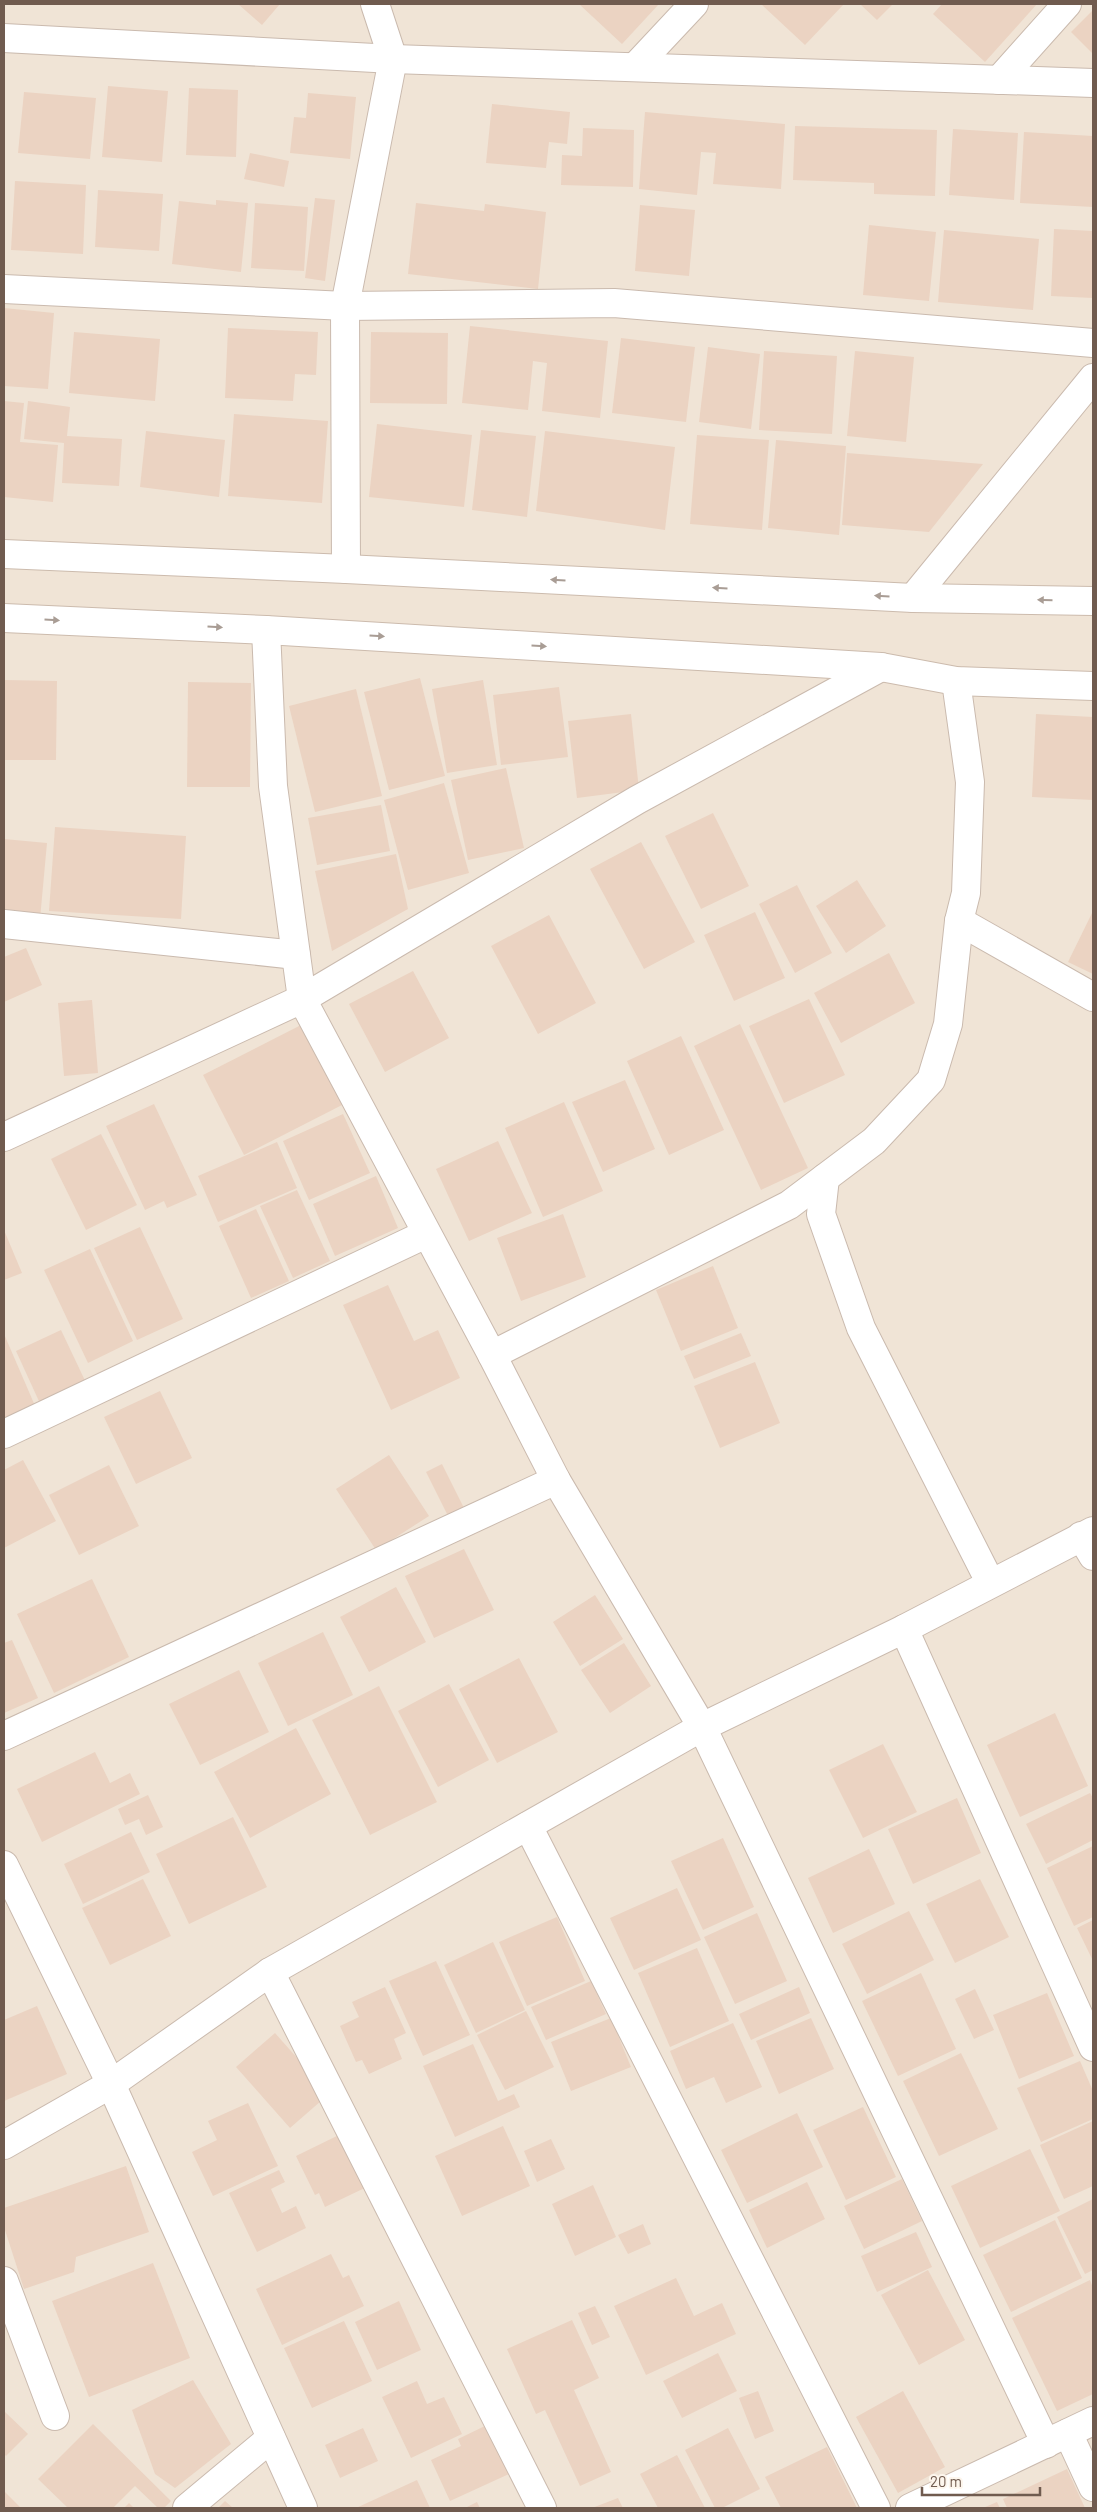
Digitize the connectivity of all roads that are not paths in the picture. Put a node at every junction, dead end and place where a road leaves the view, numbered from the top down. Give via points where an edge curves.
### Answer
1 (375, 4) edge
2 (694, 4) edge
3 (1067, 4) edge
4 (4, 38) edge
5 (393, 59) junction
6 (635, 67) junction
7 (999, 80) junction
8 (1093, 83) edge
9 (4, 289) edge
10 (345, 306) junction
11 (1093, 343) edge
12 (1093, 378) edge
13 (4, 554) edge
14 (346, 569) junction
15 (913, 598) junction
16 (1093, 601) edge
17 (4, 618) edge
18 (266, 630) junction
19 (881, 667) junction
20 (956, 681) junction
21 (1093, 686) edge
22 (959, 921) junction
23 (4, 924) edge
24 (296, 955) junction
25 (1093, 997) edge
26 (302, 999) junction
27 (4, 1137) edge
28 (825, 1178) junction
29 (426, 1234) junction
30 (492, 1355) junction
31 (4, 1434) edge
32 (556, 1480) junction
33 (1089, 1541) edge
34 (990, 1582) junction
35 (904, 1629) junction
36 (702, 1727) junction
37 (4, 1736) edge
38 (528, 1826) junction
39 (4, 1865) edge
40 (270, 1972) junction
41 (1093, 2047) edge
42 (111, 2084) junction
43 (4, 2145) edge
44 (4, 2281) edge
45 (55, 2416) dead end
46 (1093, 2421) edge
47 (271, 2438) junction
48 (1057, 2438) junction
49 (1093, 2487) edge
50 (187, 2508) edge
51 (303, 2508) edge
52 (542, 2508) edge
53 (876, 2508) edge
54 (910, 2508) edge

1 - 5 street
2 - 6 street
3 - 7 street
4 - 5 street
5 - 6 street
5 - 10 street
6 - 7 street
7 - 8 street
9 - 10 street
10 - 11 street via 614,304
10 - 14 street
12 - 15 street
13 - 14 street
15 -> 14 street
16 -> 15 street
17 -> 18 street
18 -> 19 street
18 - 24 street via 273,786
19 - 20 street
19 - 26 street via 637,800
20 - 21 street
20 - 22 street via 970,782 966,893
22 - 25 street
22 - 28 street via 948,1024 931,1080 874,1141
23 - 24 street
24 - 26 street
26 - 27 street
26 - 29 street
28 - 30 street via 788,1205
28 - 34 street via 822,1214 861,1328
29 - 30 street
29 - 31 street
30 - 32 street
32 - 36 street
32 - 37 street
33 - 34 street
34 - 35 street
35 - 36 street
35 - 41 street
36 - 38 street
36 - 48 street
38 - 40 street
38 - 53 street
39 - 42 street
40 - 42 street
40 - 52 street
42 - 43 street
42 - 47 street
44 - 45 street
46 - 48 street
47 - 50 street
47 - 51 street
48 - 49 street
48 - 54 street

